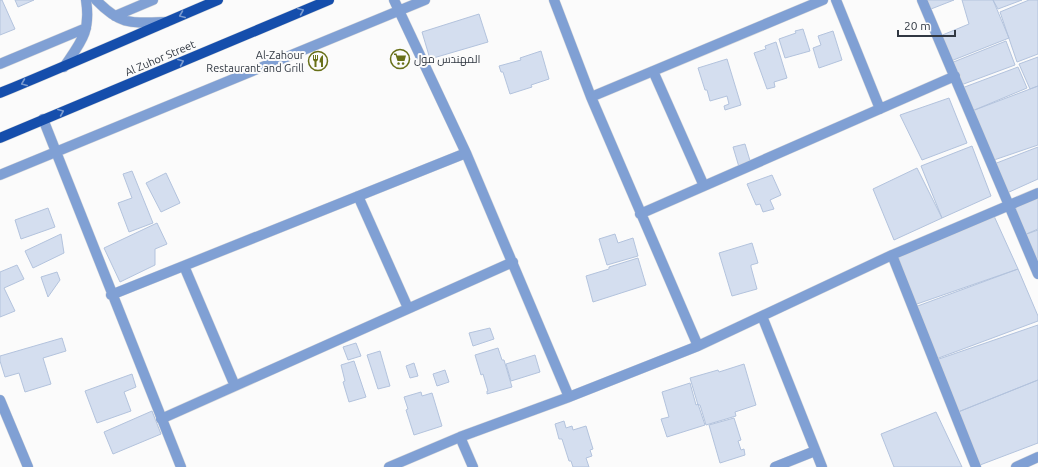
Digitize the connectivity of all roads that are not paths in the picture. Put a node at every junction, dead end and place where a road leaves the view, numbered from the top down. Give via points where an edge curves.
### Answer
1 (86, 0) edge
2 (96, 0) edge
3 (153, 0) edge
4 (218, 0) edge
5 (329, 0) edge
6 (394, 0) edge
7 (425, 0) edge
8 (554, 0) edge
9 (823, 0) edge
10 (836, 0) edge
11 (922, 0) edge
12 (399, 11) junction
13 (115, 16) junction
14 (166, 22) junction
15 (86, 28) junction
16 (0, 64) edge
17 (64, 67) junction
18 (653, 71) junction
19 (955, 76) junction
20 (0, 93) edge
21 (591, 97) junction
22 (880, 109) junction
23 (43, 120) junction
24 (0, 138) edge
25 (55, 152) junction
26 (466, 153) junction
27 (0, 175) edge
28 (704, 186) junction
29 (1038, 193) edge
30 (358, 196) junction
31 (1009, 206) junction
32 (640, 214) junction
33 (892, 255) junction
34 (512, 262) junction
35 (184, 266) junction
36 (1038, 274) edge
37 (111, 295) junction
38 (408, 308) junction
39 (762, 316) junction
40 (698, 346) junction
41 (235, 386) junction
42 (569, 397) junction
43 (0, 400) edge
44 (161, 419) junction
45 (460, 437) junction
46 (815, 451) junction
47 (1038, 457) edge
48 (28, 467) edge
49 (181, 467) edge
50 (389, 467) edge
51 (473, 467) edge
52 (775, 467) edge
53 (822, 467) edge
54 (976, 467) edge
55 (1016, 467) edge

1 - 15 street
2 - 13 street
3 - 13 street
4 -> 14 main road
23 -> 5 main road, Al Zuhor Street
6 - 12 street
7 - 12 street
8 - 21 street
9 - 18 street
10 - 22 street
11 - 19 street
12 - 25 street
12 - 26 street
13 - 14 street via 134,23
14 - 17 main road
15 - 16 street
15 - 17 street via 82,40
17 -> 20 main road
18 - 21 street
18 - 28 street
19 - 22 street
19 - 31 street
21 - 32 street
22 - 28 street
23 - 24 main road, Al Zuhor Street
23 - 25 street
25 - 27 street
25 - 37 street
26 - 30 street
26 - 34 street
28 - 32 street
29 - 31 street
30 - 35 street
30 - 38 street
31 - 33 street
31 - 36 street
32 - 40 street
33 - 39 street
33 - 54 street
34 - 38 street
34 - 42 street
35 - 37 street
35 - 41 street
37 - 44 street
38 - 41 street
39 - 40 street
39 - 46 street
40 - 42 street
41 - 44 street
42 - 45 street
43 - 48 street
44 - 49 street
45 - 50 street
45 - 51 street
46 - 52 street
46 - 53 street
47 - 55 street

